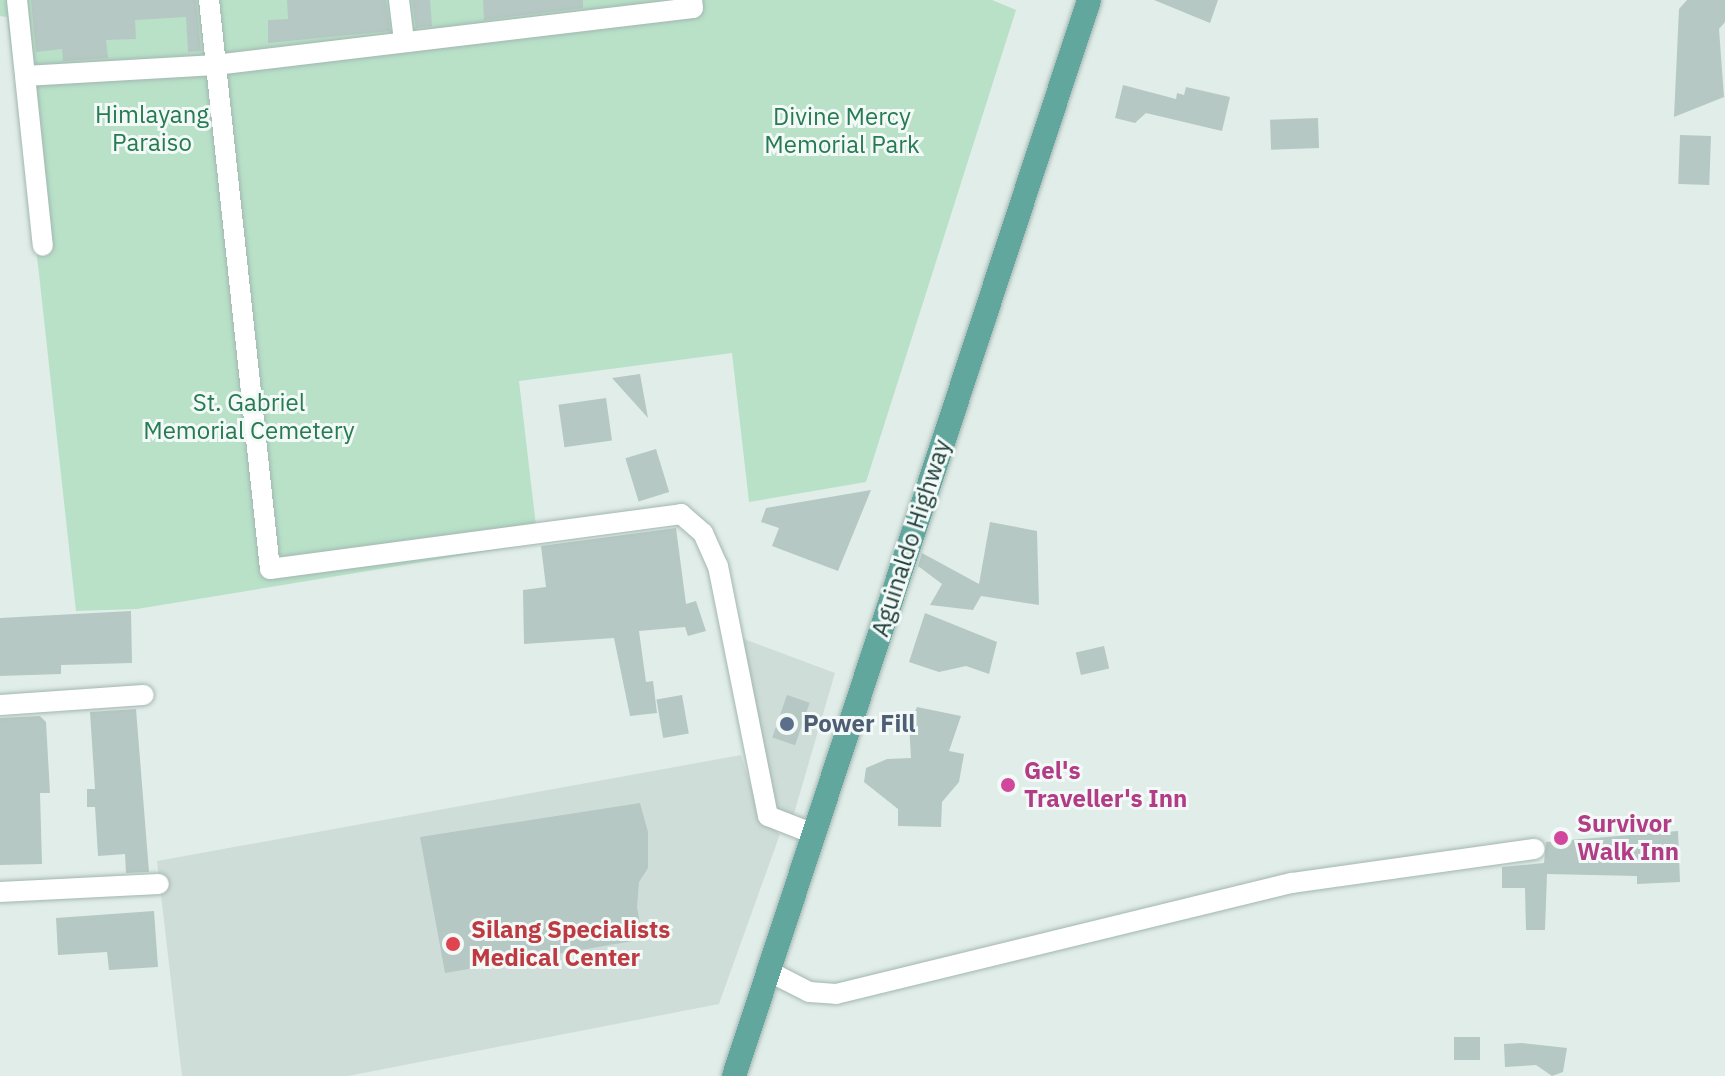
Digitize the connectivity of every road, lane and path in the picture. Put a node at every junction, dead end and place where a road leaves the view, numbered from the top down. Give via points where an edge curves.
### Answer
1 (17, 0) edge
2 (209, 0) edge
3 (399, 0) edge
4 (692, 0) edge
5 (1089, 0) edge
6 (404, 41) junction
7 (215, 65) junction
8 (26, 76) junction
9 (43, 246) dead end
10 (144, 695) dead end
11 (0, 705) edge
12 (814, 834) junction
13 (1535, 849) dead end
14 (159, 884) dead end
15 (0, 892) edge
16 (768, 971) junction
17 (734, 1076) edge

1 - 8 street
2 - 7 street
3 - 6 street
4 - 6 street via 693,8
5 - 12 main road, Aguinaldo Highway
6 - 7 street
7 - 8 street
7 - 12 street via 270,569 681,514 703,533 718,566 768,816
8 - 9 street
10 - 11 street
12 - 16 main road, Aguinaldo Highway
13 - 16 street via 1292,883 836,994 809,992
14 - 15 street
16 - 17 main road, Aguinaldo Highway

